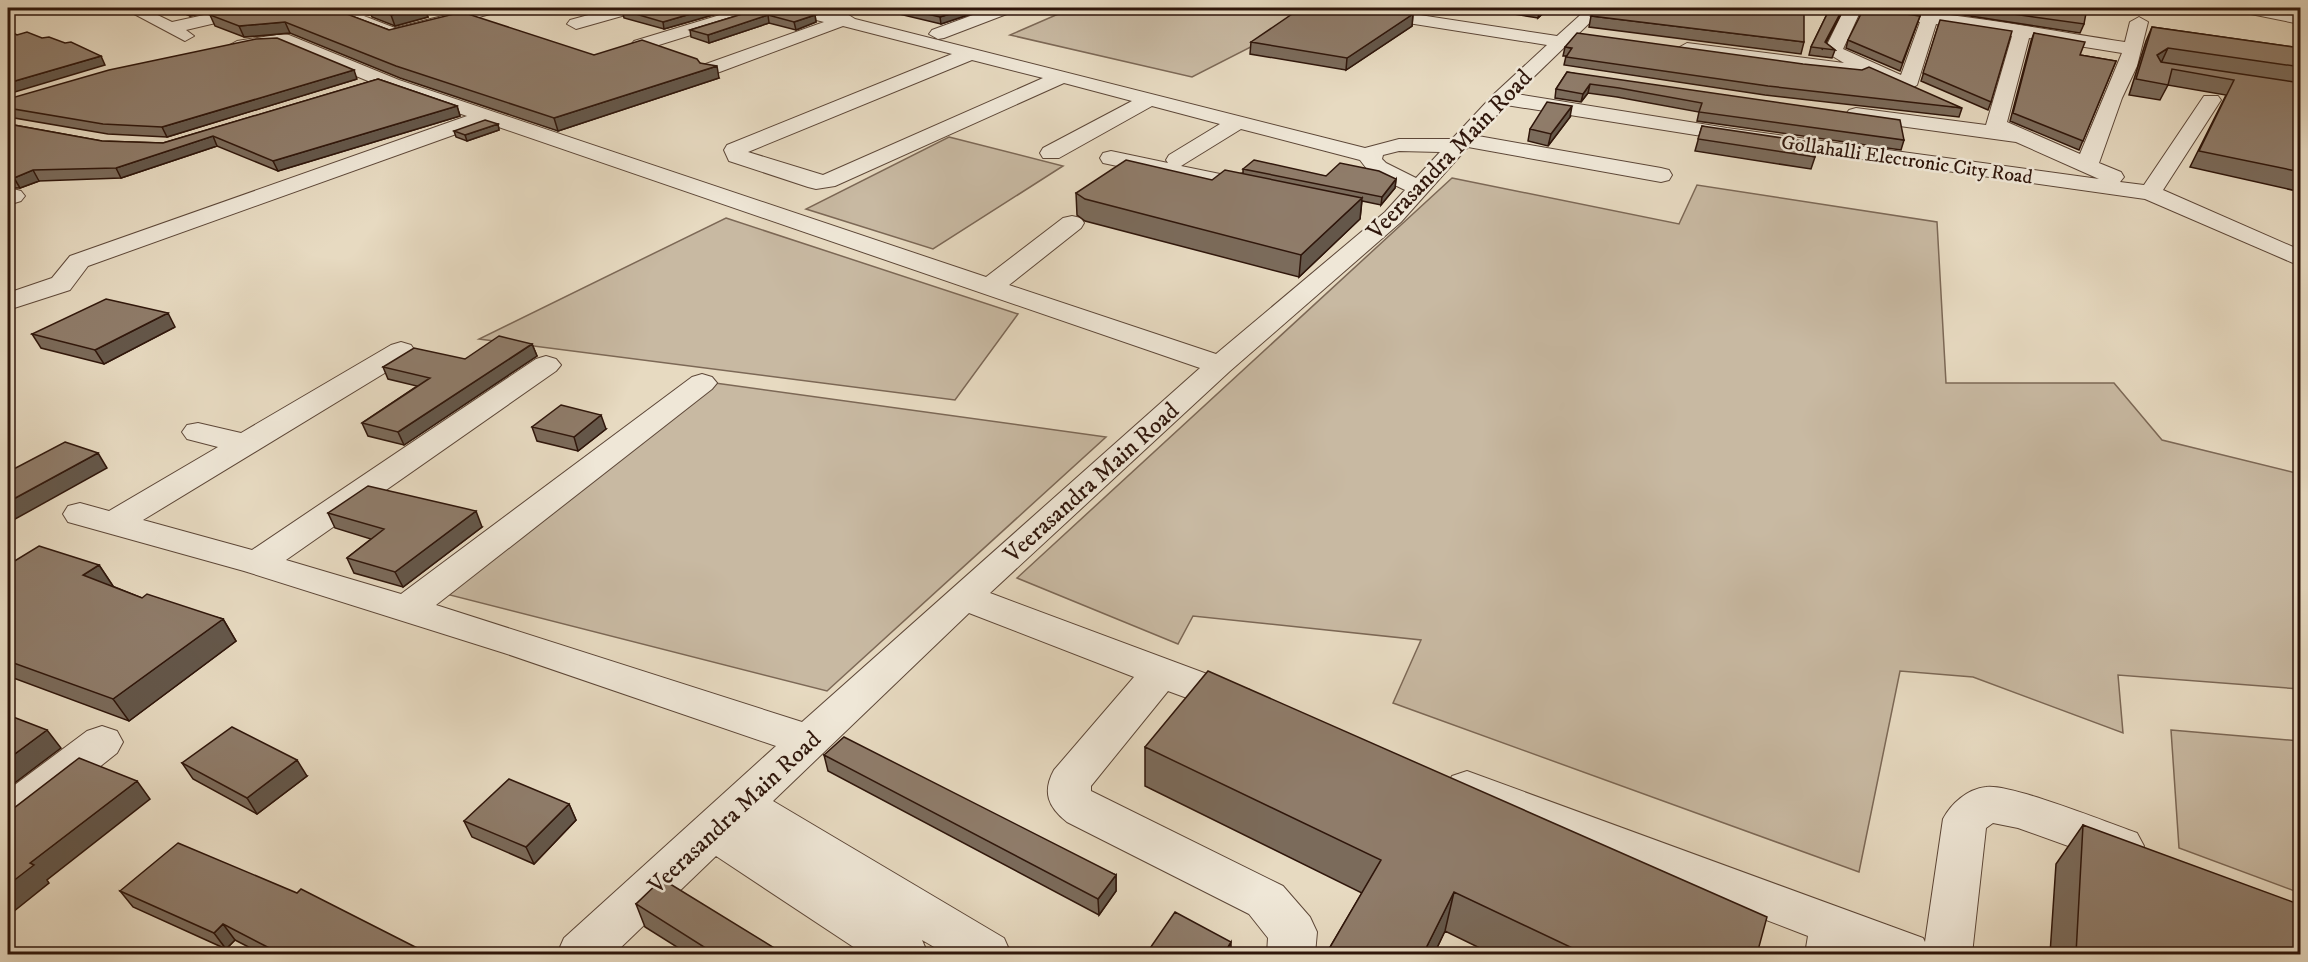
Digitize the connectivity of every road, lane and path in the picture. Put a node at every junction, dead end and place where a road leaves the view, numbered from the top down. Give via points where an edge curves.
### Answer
1 (131, 8) edge
2 (256, 8) edge
3 (376, 8) edge
4 (492, 8) edge
5 (630, 8) edge
6 (759, 8) edge
7 (791, 8) edge
8 (1006, 8) edge
9 (1345, 8) edge
10 (1867, 8) edge
11 (2247, 8) edge
12 (851, 14) edge
13 (1961, 15) edge
14 (1929, 17) junction
15 (2297, 20) dead end
16 (2139, 22) dead end
17 (576, 24) dead end
18 (2030, 27) junction
19 (938, 34) junction
20 (1570, 43) edge
21 (640, 45) edge
22 (2132, 49) junction
23 (213, 51) edge
24 (1670, 51) edge
25 (969, 54) junction
26 (710, 69) edge
27 (1062, 77) junction
28 (1871, 78) junction
29 (382, 80) junction
30 (1907, 85) junction
31 (348, 90) edge
32 (1927, 94) edge
33 (1501, 98) junction
34 (1150, 99) junction
35 (2211, 100) edge
36 (1956, 107) edge
37 (1835, 112) edge
38 (487, 116) junction
39 (1253, 121) junction
40 (1996, 124) junction
41 (2021, 136) junction
42 (1461, 143) junction
43 (1379, 151) junction
44 (1051, 153) dead end
45 (1111, 158) dead end
46 (1177, 160) dead end
47 (2087, 165) junction
48 (1661, 175) dead end
49 (1420, 189) junction
50 (2150, 193) junction
51 (1282, 194) edge
52 (1072, 224) dead end
53 (2301, 259) edge
54 (990, 287) junction
55 (8, 302) edge
56 (401, 351) dead end
57 (546, 365) dead end
58 (1220, 365) junction
59 (702, 383) dead end
60 (198, 432) dead end
61 (246, 444) junction
62 (257, 563) junction
63 (963, 597) junction
64 (406, 609) junction
65 (1160, 673) junction
66 (1270, 714) edge
67 (809, 741) junction
68 (102, 742) dead end
69 (1425, 772) edge
70 (8, 814) edge
71 (728, 817) junction
72 (2155, 858) edge
73 (1832, 940) edge
74 (580, 954) edge
75 (904, 954) edge
76 (987, 954) edge
77 (1292, 954) edge
78 (1905, 954) edge
79 (1948, 954) edge

1 - 2 street via 177,32
3 - 4 street via 347,15 394,34
5 - 17 street
6 - 21 street
7 - 12 street
8 - 19 street
9 - 20 street
10 - 14 street
10 - 28 street via 1833,51
11 - 15 street
12 - 19 street
12 - 25 street
12 - 26 street
13 - 14 street
13 - 18 street
14 - 30 street
16 - 22 street
18 - 22 street
18 - 40 street
19 - 39 street
20 - 33 street, Veerasandra Main Road
22 - 47 street
23 - 29 street via 283,39
24 - 28 street
25 - 27 street
25 - 27 street via 735,150 737,156 816,182 827,181
27 - 34 street
28 - 30 street
29 - 31 street
29 - 38 street
30 - 32 street
33 - 42 street, Veerasandra Main Road
33 - 50 street, Gollahalli Electronic City Road
34 - 39 street
34 - 44 street
35 - 50 street
36 - 40 street
37 - 41 street
38 - 54 street
38 - 55 street via 79,261 61,284
39 - 43 street
39 - 46 street
40 - 41 street
41 - 47 street
42 - 43 street
42 - 48 street
42 - 49 street, Veerasandra Main Road
43 - 49 street via 1378,168
45 - 51 street
47 - 50 street
49 - 58 street, Veerasandra Main Road via 1377,214
50 - 53 street, Gollahalli Electronic City Road
52 - 54 street
54 - 58 street
56 - 61 street
57 - 62 street
58 - 63 street, Veerasandra Main Road
59 - 64 street
60 - 61 street
61 - 62 street via 97,519
62 - 64 street
63 - 65 street
63 - 67 street, Veerasandra Main Road
64 - 67 street
65 - 66 street
65 - 77 street via 1069,782 1069,799 1266,900 1293,932
67 - 71 street, Veerasandra Main Road
68 - 70 street
69 - 73 street
71 - 74 street, Veerasandra Main Road
71 - 75 street
71 - 76 street
72 - 79 street via 2020,811 1987,804 1965,819
73 - 78 street

